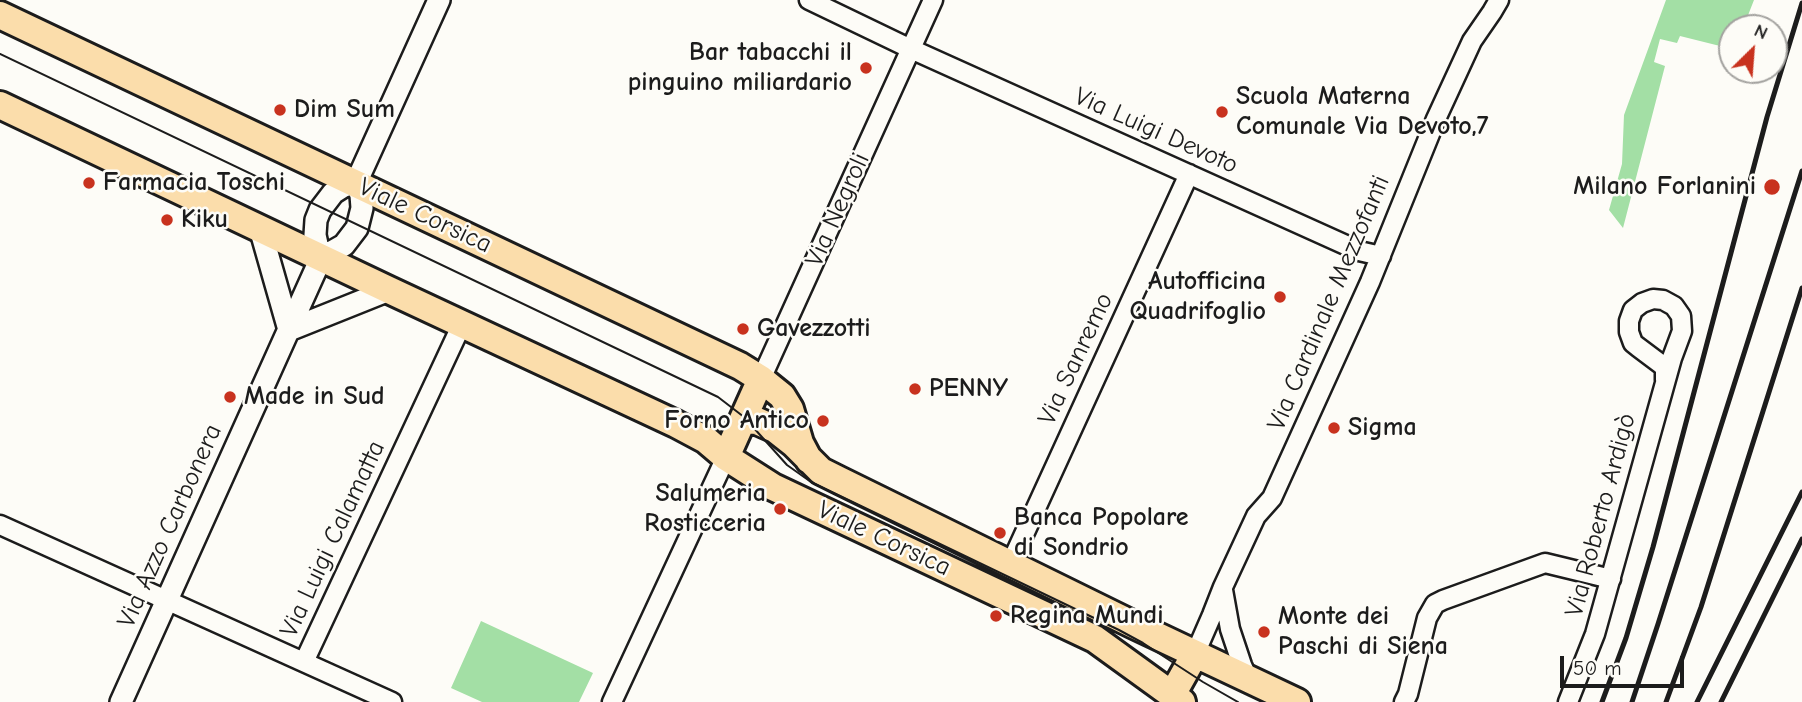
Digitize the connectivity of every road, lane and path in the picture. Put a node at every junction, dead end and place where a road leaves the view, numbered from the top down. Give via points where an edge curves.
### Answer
1 (439, 0) edge
2 (809, 0) edge
3 (933, 0) edge
4 (1499, 0) edge
5 (0, 15) edge
6 (911, 49) junction
7 (0, 105) edge
8 (1189, 174) junction
9 (356, 183) junction
10 (260, 228) junction
11 (1381, 256) junction
12 (321, 258) junction
13 (389, 290) junction
14 (462, 324) junction
15 (289, 331) junction
16 (761, 379) junction
17 (1665, 380) dead end
18 (743, 420) junction
19 (726, 457) junction
20 (809, 460) junction
21 (0, 525) edge
22 (1010, 565) junction
23 (1611, 579) junction
24 (1223, 587) junction
25 (167, 600) junction
26 (1195, 654) junction
27 (304, 662) junction
28 (1248, 679) junction
29 (1174, 700) edge
30 (121, 702) edge
31 (392, 702) edge
32 (612, 702) edge
33 (1297, 702) edge
34 (1405, 702) edge
35 (1569, 702) edge

1 - 9 street
2 - 6 street, Via Luigi Devoto
3 - 6 street, Via Negroli
4 - 11 street, Via Cardinale Mezzofanti via 1472,41 1436,119
5 - 9 main road, Viale Corsica
6 - 8 street, Via Luigi Devoto
6 - 16 street, Via Negroli
7 - 10 main road, Viale Corsica
8 - 11 street, Via Luigi Devoto via 1359,251
8 - 22 street, Via Sanremo
9 - 12 street via 362,208 357,228 344,245
9 - 12 street via 338,189 320,210 315,235
9 - 16 main road, Viale Corsica
10 - 12 main road, Viale Corsica
10 - 15 street
11 - 24 street, Via Cardinale Mezzofanti via 1272,498 1256,516
12 - 13 main road, Viale Corsica
12 - 15 street, Via Azzo Carbonera
13 - 14 main road, Viale Corsica
13 - 15 street
14 - 19 main road, Viale Corsica via 676,424
14 - 27 street, Via Luigi Calamatta
15 - 25 street, Via Azzo Carbonera
16 - 18 main road, Via Negroli
16 - 20 main road, Viale Corsica via 786,402
17 - 23 street, Via Roberto Ardigò
18 - 19 main road, Via Negroli
18 - 20 main road, Viale Corsica via 775,429
19 - 29 main road, Viale Corsica via 773,487 1095,639
19 - 32 street
20 - 22 main road, Viale Corsica via 839,481
21 - 25 street
22 - 26 main road, Viale Corsica
23 - 34 street via 1545,563 1435,604 1427,618
23 - 35 street, Via Roberto Ardigò
24 - 26 street, Via Cardinale Mezzofanti
24 - 28 street via 1230,629
25 - 27 street
25 - 30 street, Via Azzo Carbonera
26 - 28 main road, Viale Corsica
26 - 29 main road
27 - 31 street
28 - 33 main road

